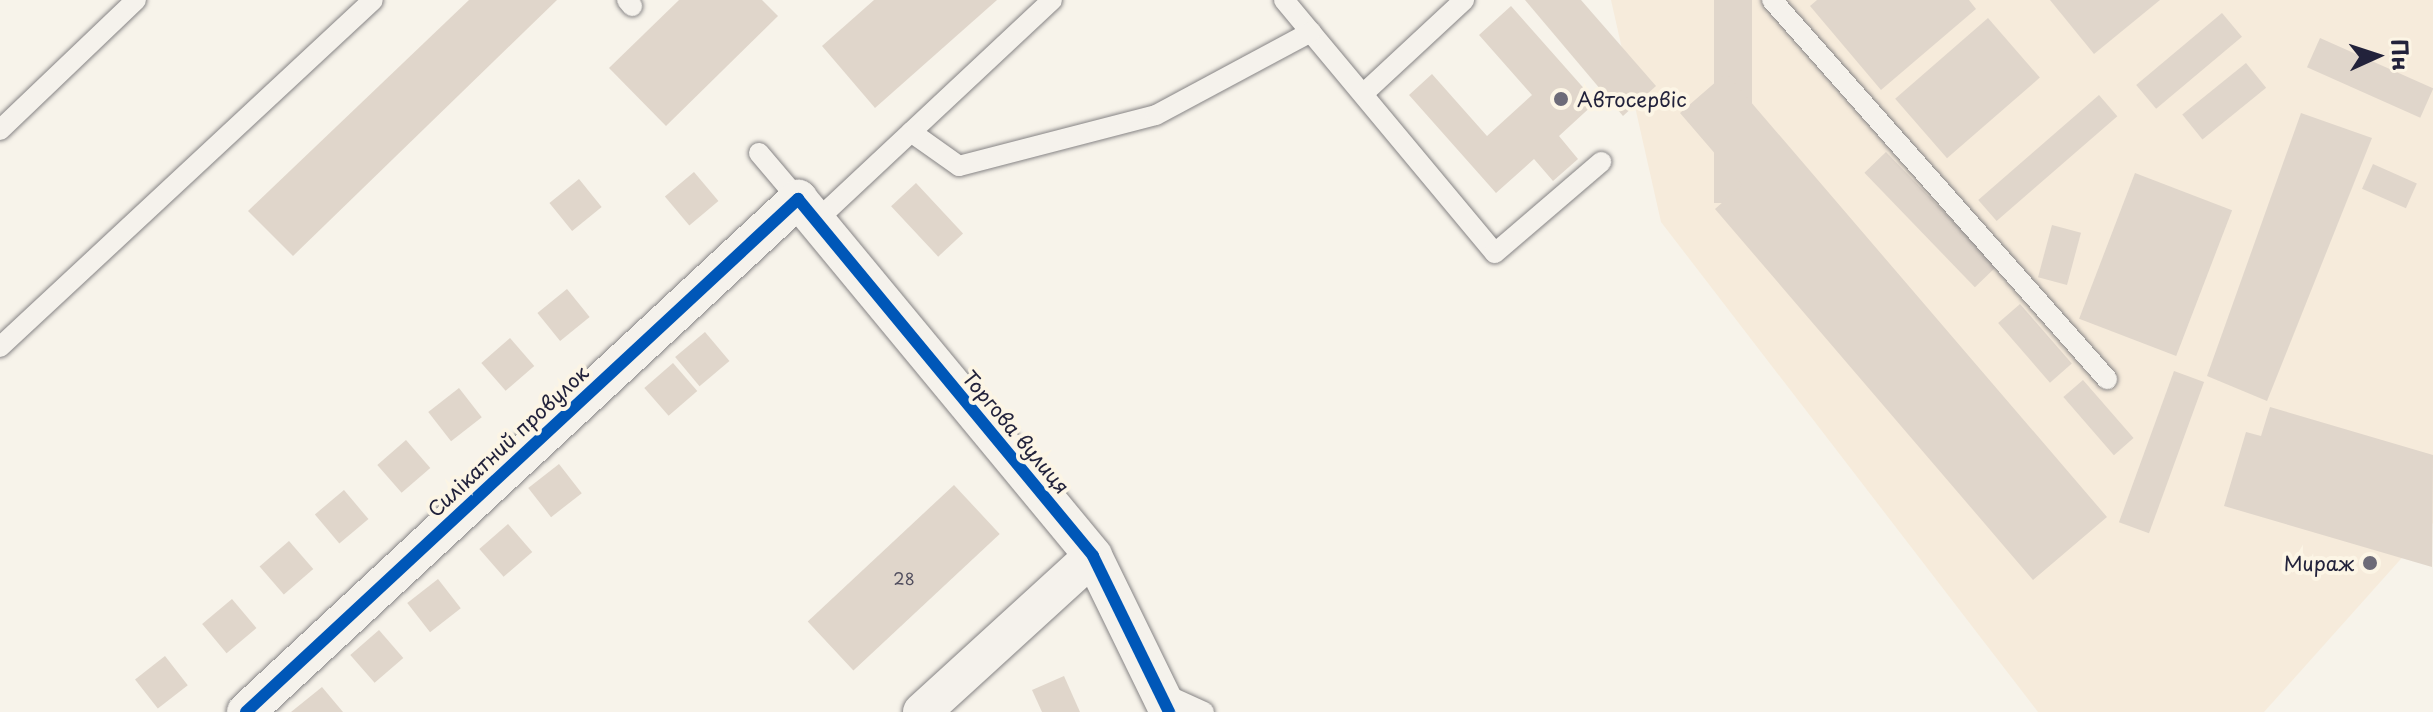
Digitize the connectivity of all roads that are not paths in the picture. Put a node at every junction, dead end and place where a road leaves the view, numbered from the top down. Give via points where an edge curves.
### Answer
1 (136, 0) edge
2 (373, 0) edge
3 (1052, 0) edge
4 (1284, 0) edge
5 (1464, 0) edge
6 (1772, 0) edge
7 (1311, 32) junction
8 (1363, 94) junction
9 (0, 130) edge
10 (911, 132) junction
11 (759, 153) dead end
12 (1601, 162) dead end
13 (807, 210) junction
14 (0, 347) edge
15 (2107, 379) dead end
16 (1093, 556) junction
17 (1164, 701) edge
18 (246, 712) edge
19 (922, 712) edge
20 (1204, 712) edge

1 - 9 lane
2 - 14 lane
3 - 10 lane
4 - 7 lane
5 - 8 lane
6 - 15 lane
7 - 8 lane
7 - 10 lane via 1156,115 959,166
8 - 12 lane via 1495,253
10 - 13 lane
11 - 13 lane
13 - 16 street, Торгова вулиця
13 - 18 street, Силікатний провулок
16 - 17 street, Торгова вулиця
16 - 19 street
17 - 20 lane

